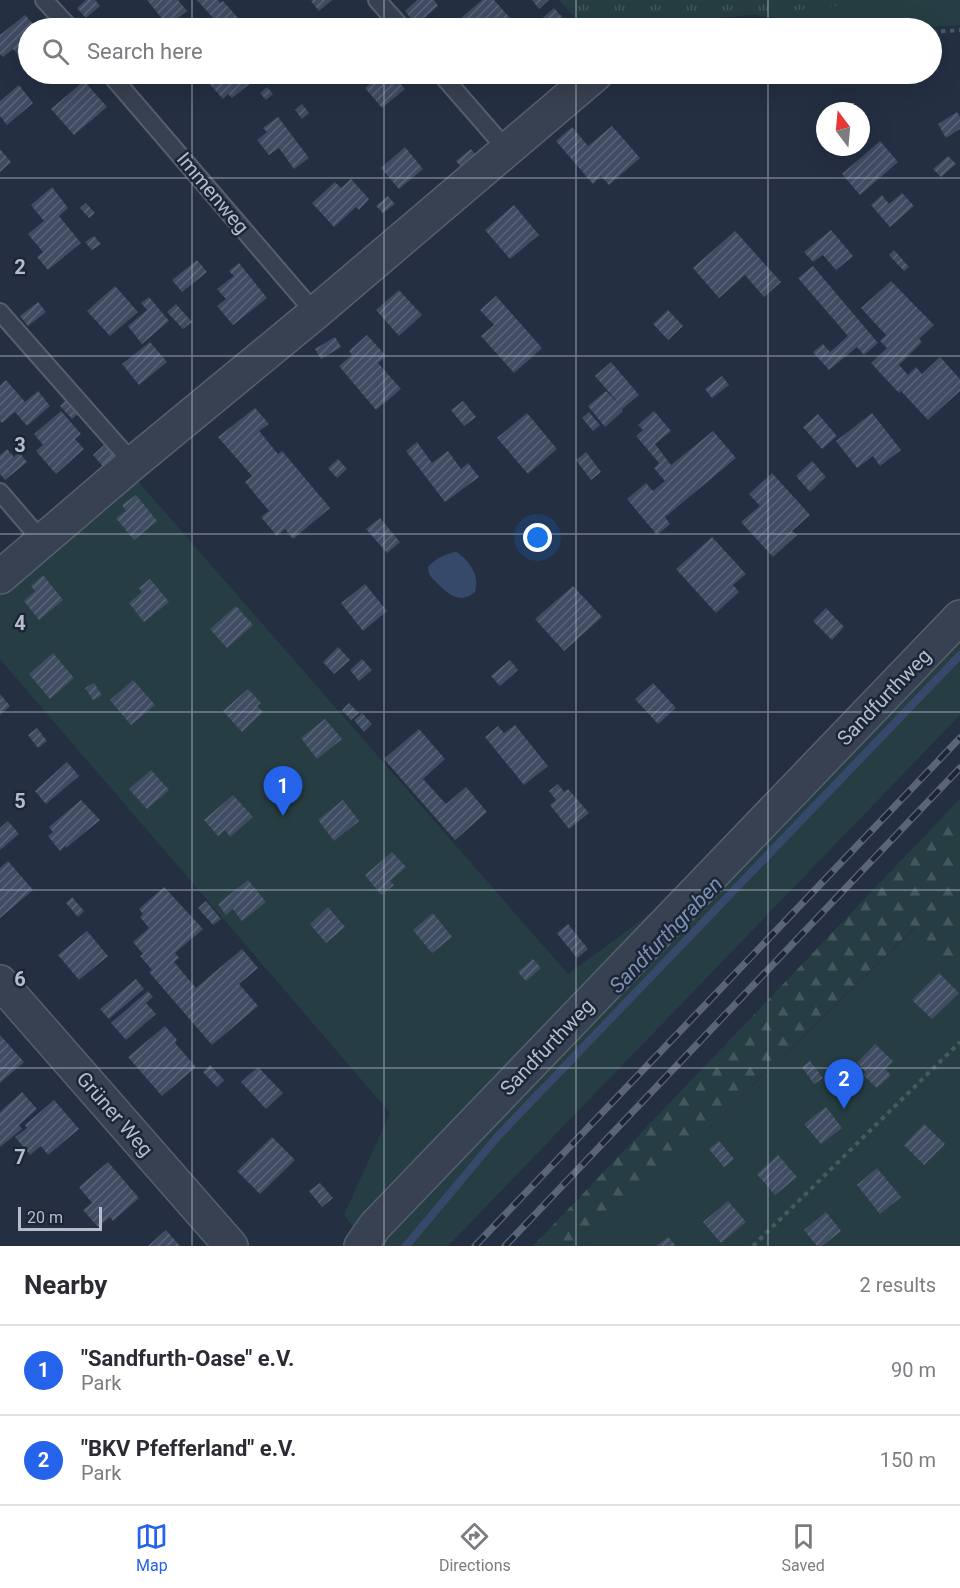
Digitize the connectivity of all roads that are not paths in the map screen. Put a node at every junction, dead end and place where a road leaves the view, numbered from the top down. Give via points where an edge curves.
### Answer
1 (44, 0) edge
2 (377, 0) edge
3 (61, 18) edge
4 (393, 18) edge
5 (119, 84) edge
6 (450, 84) edge
7 (584, 84) edge
8 (507, 150) junction
9 (0, 312) edge
10 (315, 313) junction
11 (133, 463) junction
12 (0, 492) edge
13 (42, 541) junction
14 (0, 578) edge
15 (960, 617) edge
16 (0, 982) edge
17 (231, 1246) edge
18 (361, 1246) edge

1 - 3 lane
2 - 4 lane
5 - 10 lane, Immenweg
6 - 8 lane
7 - 8 street
8 - 10 street
9 - 11 lane
10 - 11 street
11 - 13 street
12 - 13 lane
13 - 14 street
15 - 18 street, Sandfurthweg via 375,1226
16 - 17 street, Grüner Weg

